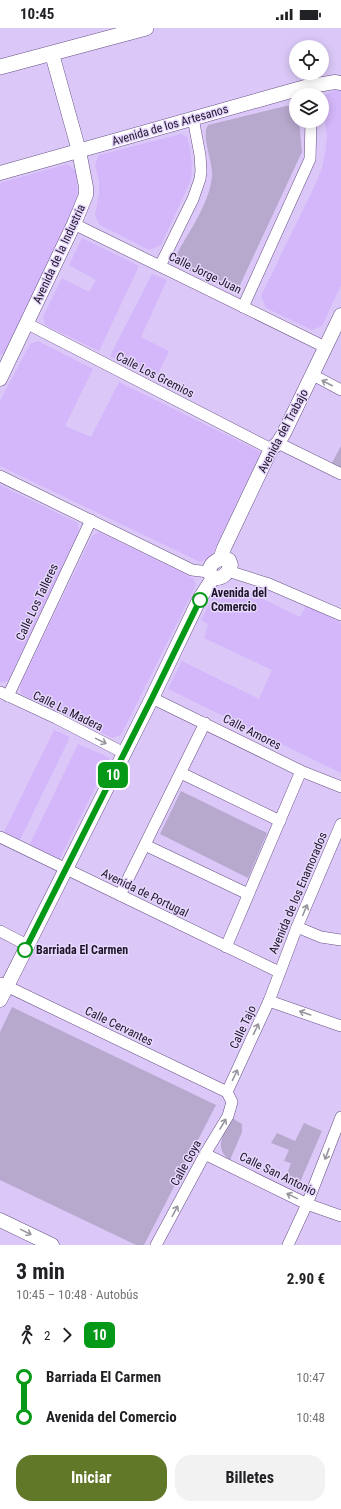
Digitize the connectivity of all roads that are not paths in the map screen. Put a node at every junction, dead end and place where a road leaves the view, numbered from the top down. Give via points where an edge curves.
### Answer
1 (110, 28) edge
2 (146, 28) edge
3 (52, 54) junction
4 (0, 58) edge
5 (0, 67) edge
6 (341, 83) edge
7 (315, 88) edge
8 (289, 95) edge
9 (193, 118) junction
10 (311, 128) edge
11 (79, 151) junction
12 (0, 172) edge
13 (74, 224) junction
14 (160, 266) junction
15 (243, 307) junction
16 (341, 315) edge
17 (26, 323) junction
18 (325, 347) junction
19 (1, 372) edge
20 (313, 375) junction
21 (341, 390) edge
22 (275, 446) junction
23 (341, 474) edge
24 (0, 476) edge
25 (91, 520) junction
26 (224, 559) junction
27 (211, 575) junction
28 (341, 615) edge
29 (4, 694) edge
30 (152, 698) junction
31 (205, 723) junction
32 (124, 753) junction
33 (301, 771) junction
34 (181, 773) junction
35 (341, 787) edge
36 (280, 821) junction
37 (341, 824) edge
38 (0, 837) edge
39 (145, 845) junction
40 (65, 869) junction
41 (248, 894) junction
42 (120, 895) junction
43 (297, 927) junction
44 (0, 931) edge
45 (341, 940) edge
46 (27, 945) junction
47 (226, 946) junction
48 (279, 972) junction
49 (3, 984) edge
50 (0, 1000) edge
51 (269, 1001) junction
52 (341, 1026) edge
53 (227, 1092) junction
54 (341, 1118) edge
55 (205, 1154) junction
56 (307, 1204) junction
57 (341, 1216) edge
58 (0, 1220) edge
59 (52, 1245) edge
60 (156, 1245) edge
61 (288, 1245) edge

1 - 4 main road
2 - 3 main road
3 - 5 main road
3 - 11 street, Avenida de la Industria
6 - 7 street, Avenida de los Artesanos via 335,82
8 - 9 street, Avenida de los Artesanos
9 - 11 street, Avenida de los Artesanos
9 - 14 street via 200,155 200,179
10 - 15 street via 310,158
11 - 12 street, Avenida de los Artesanos
11 - 13 street, Avenida de la Industria via 86,195
13 - 14 street, Calle Jorge Juan
13 - 17 street, Avenida de la Industria
14 - 15 street, Calle Jorge Juan
15 - 18 street, Calle Jorge Juan
16 - 18 street, Avenida del Trabajo
17 - 19 street, Avenida de la Industria
17 - 22 street, Calle Los Gremios
18 - 20 street, Avenida del Trabajo
21 -> 20 street
20 - 22 street, Avenida del Trabajo
22 - 23 street, Calle Los Gremios
22 - 26 street, Avenida del Trabajo
24 - 25 street
25 - 27 street via 192,570
25 - 29 street, Calle Los Talleres
26 - 27 street via 222,577
26 - 28 street via 269,584
27 - 30 street
29 -> 32 street, Calle La Madera
30 - 31 street, Calle Amores
30 - 32 street
31 - 33 street, Calle Amores
31 - 34 street
32 - 40 street
33 - 35 street, Calle Amores
33 - 36 street
34 - 36 street
34 - 39 street
36 - 41 street
43 -> 37 street, Avenida de los Enamorados
38 - 40 street, Avenida de Portugal
39 - 41 street
39 - 42 street
40 - 42 street, Avenida de Portugal
40 - 46 street
41 - 47 street
42 - 47 street, Avenida de Portugal
43 - 45 street via 321,937
43 - 48 street, Avenida de los Enamorados
44 - 46 street
46 - 49 street
47 - 48 street, Avenida de Portugal
48 - 51 street, Calle Tajo
49 - 50 street
49 - 53 street, Calle Cervantes
52 -> 51 street
53 -> 51 street, Calle Tajo
55 -> 53 street, Calle Goya via 228,1116 232,1102
54 -> 56 street
56 -> 55 street, Calle San Antonio
60 -> 55 street, Calle Goya
56 - 57 street, Calle San Antonio
56 - 61 street
58 -> 59 street

